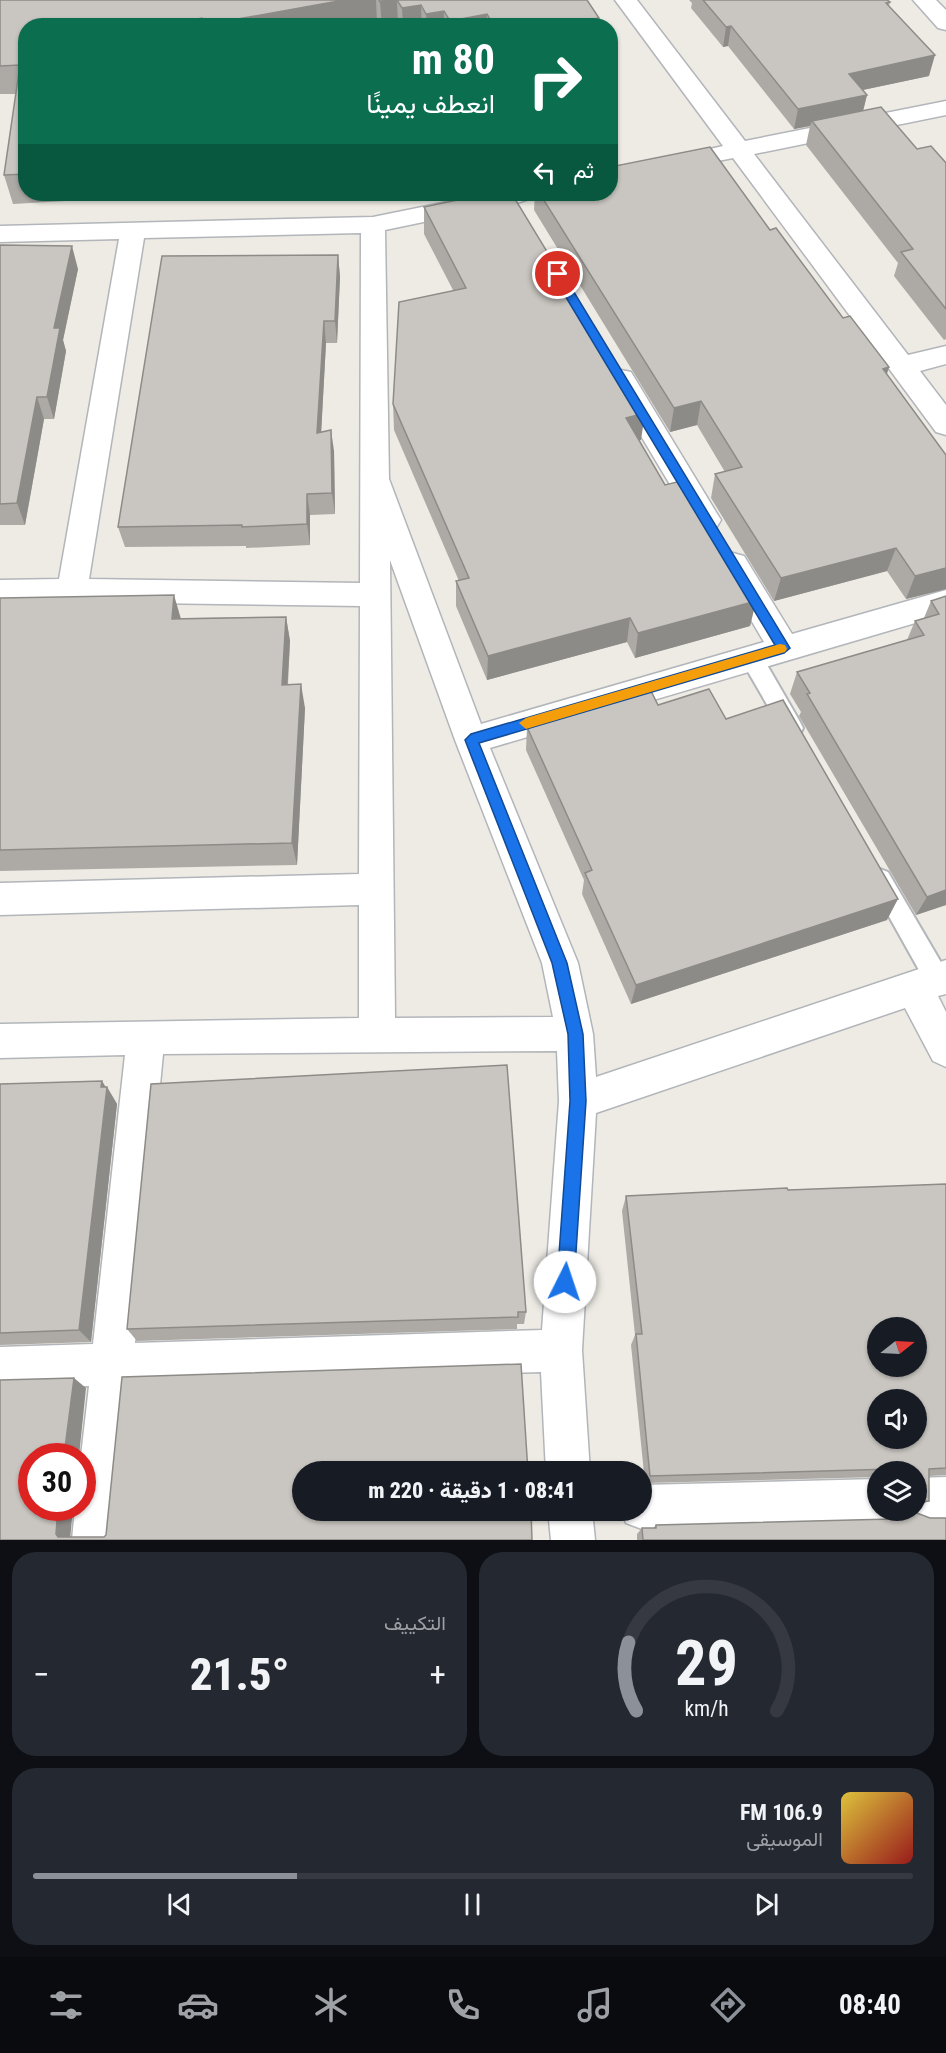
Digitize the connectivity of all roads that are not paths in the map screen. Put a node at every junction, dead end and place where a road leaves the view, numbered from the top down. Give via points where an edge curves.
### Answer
1 (626, 0) edge
2 (924, 0) edge
3 (946, 23) edge
4 (946, 108) edge
5 (738, 150) junction
6 (692, 159) edge
7 (517, 202) edge
8 (373, 225) junction
9 (133, 231) junction
10 (0, 234) edge
11 (946, 355) edge
12 (607, 356) edge
13 (901, 366) junction
14 (946, 425) edge
15 (374, 478) junction
16 (72, 590) junction
17 (0, 592) edge
18 (375, 595) junction
19 (946, 602) edge
20 (784, 648) junction
21 (751, 657) junction
22 (471, 740) junction
23 (803, 748) edge
24 (868, 859) edge
25 (376, 889) junction
26 (0, 900) edge
27 (933, 982) edge
28 (575, 1034) junction
29 (377, 1036) junction
30 (146, 1037) junction
31 (0, 1041) edge
32 (946, 1049) edge
33 (578, 1101) junction
34 (561, 1350) junction
35 (113, 1365) junction
36 (0, 1368) edge
37 (567, 1461) edge
38 (946, 1499) edge
39 (927, 1500) edge
40 (867, 1501) edge
41 (652, 1508) edge
42 (571, 1521) edge
43 (94, 1540) edge
44 (573, 1540) edge

1 - 5 street
2 - 3 street
4 - 5 street
5 - 6 street
5 - 13 street
7 - 8 street
8 - 9 street
8 - 15 street
9 - 10 street
9 - 16 street
11 - 13 street
12 - 20 street
13 - 14 street
15 - 18 street
15 - 22 street
16 - 17 street
16 - 18 street
18 - 25 street
19 - 20 street
20 - 21 street
21 - 22 street
21 - 23 lane
22 - 28 street via 560,963
24 - 27 lane
25 - 26 street
25 - 29 street
27 - 32 street
27 - 33 street
28 - 29 street
28 - 33 street
29 - 30 street
30 - 31 street
30 - 35 street
33 - 34 street
34 - 35 street
34 - 37 street
35 - 36 street
35 - 43 street
38 - 39 street
40 - 41 street
42 - 44 street

